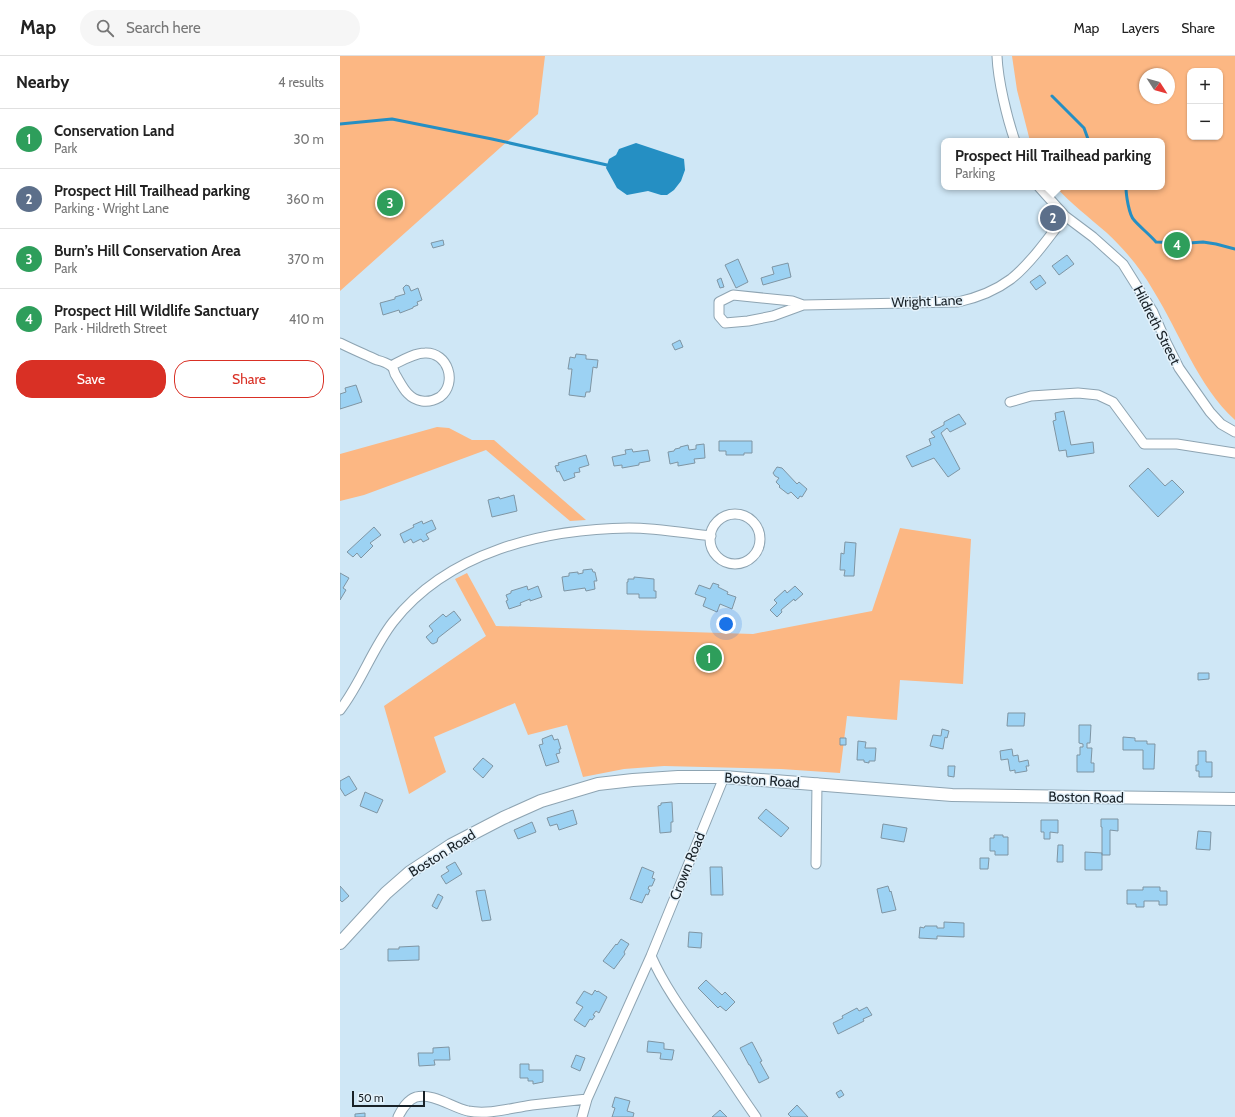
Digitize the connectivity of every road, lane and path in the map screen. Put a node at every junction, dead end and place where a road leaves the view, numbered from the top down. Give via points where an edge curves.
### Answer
1 (997, 56) edge
2 (1014, 138) edge
3 (1042, 190) edge
4 (1066, 216) junction
5 (803, 305) junction
6 (340, 343) edge
7 (391, 366) junction
8 (1010, 402) dead end
9 (1235, 432) edge
10 (1235, 453) edge
11 (710, 536) junction
12 (340, 710) edge
13 (724, 777) junction
14 (817, 783) junction
15 (1235, 799) edge
16 (816, 864) dead end
17 (340, 943) edge
18 (651, 956) junction
19 (587, 1099) junction
20 (398, 1117) edge
21 (582, 1117) edge
22 (756, 1117) edge

1 - 2 street
3 - 4 street, Hildreth Street
4 - 5 street, Wright Lane via 1011,279 974,298 926,304 890,302
4 - 9 street, Hildreth Street via 1123,264 1153,312 1179,368 1210,412 1221,424
5 - 5 street, Wright Lane via 773,316 725,323 720,316 719,302 734,295 792,301
6 - 7 street
7 - 7 street via 418,354 433,354 446,363 450,378 448,386 439,397 418,400 406,392
8 - 10 street via 1031,396 1078,393 1098,395 1113,402 1144,444 1177,444
11 - 11 street via 711,545 717,556 732,564 745,562 752,557 760,542 760,534 755,523 738,514 730,514 720,519 714,525
11 - 12 street via 647,529 595,530 523,542 472,560 430,586 404,609 382,637 354,690
13 - 14 main road, Boston Road
13 - 17 main road, Boston Road via 641,779 598,784 541,801 451,845 410,872 386,893
13 - 18 street, Crown Road
14 - 15 main road, Boston Road via 952,795
14 - 16 street
18 - 19 street, Crown Road
18 - 22 street via 675,1001
19 - 20 street via 484,1113 469,1111 426,1096 415,1097 402,1109
19 - 21 street, Crown Road

